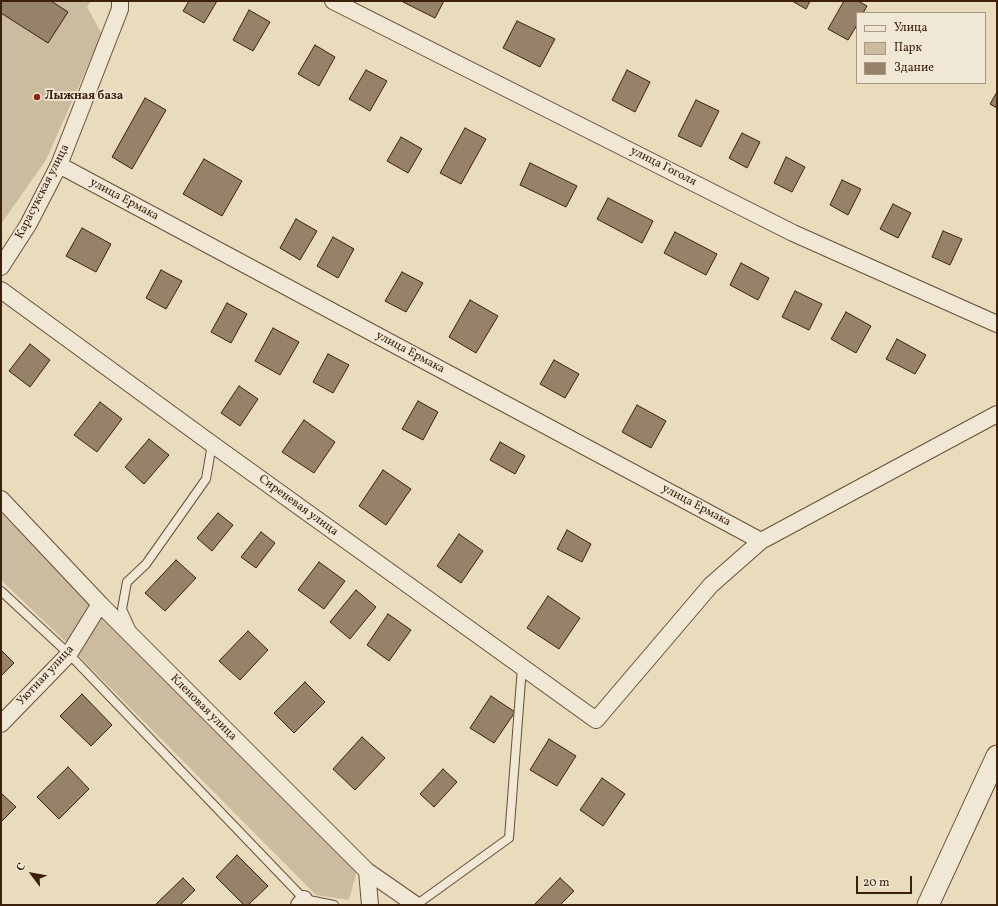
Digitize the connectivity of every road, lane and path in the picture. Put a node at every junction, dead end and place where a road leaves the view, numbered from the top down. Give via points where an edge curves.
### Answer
1 (120, 1) edge
2 (333, 1) edge
3 (59, 165) junction
4 (1, 267) edge
5 (1, 290) edge
6 (997, 324) edge
7 (997, 414) edge
8 (212, 444) junction
9 (1, 499) edge
10 (761, 541) junction
11 (1, 591) edge
12 (100, 604) junction
13 (136, 641) junction
14 (69, 654) junction
15 (522, 667) junction
16 (1, 724) edge
17 (997, 756) edge
18 (367, 871) junction
19 (302, 902) edge
20 (334, 905) edge
21 (370, 905) edge
22 (416, 905) edge
23 (928, 905) edge

1 - 3 street, Карасукская улица via 120,9
2 - 6 street, улица Гоголя via 793,233
3 - 4 street, Карасукская улица via 28,225
3 - 10 street, улица Ермака
5 - 8 street, Сиреневая улица
7 - 10 street
8 - 13 lane via 206,479 146,564 127,582 122,609
8 - 15 street, Сиреневая улица
9 - 12 street, Кленовая улица
10 - 15 street, Сиреневая улица via 711,585 596,720
11 - 14 lane
12 - 13 street, Кленовая улица
12 - 14 street, Уютная улица
13 - 18 street, Кленовая улица
14 - 16 street, Уютная улица
14 - 19 lane
15 - 22 lane via 509,838
17 - 23 street
18 - 21 street
18 - 22 street, Кленовая улица
19 - 20 lane

